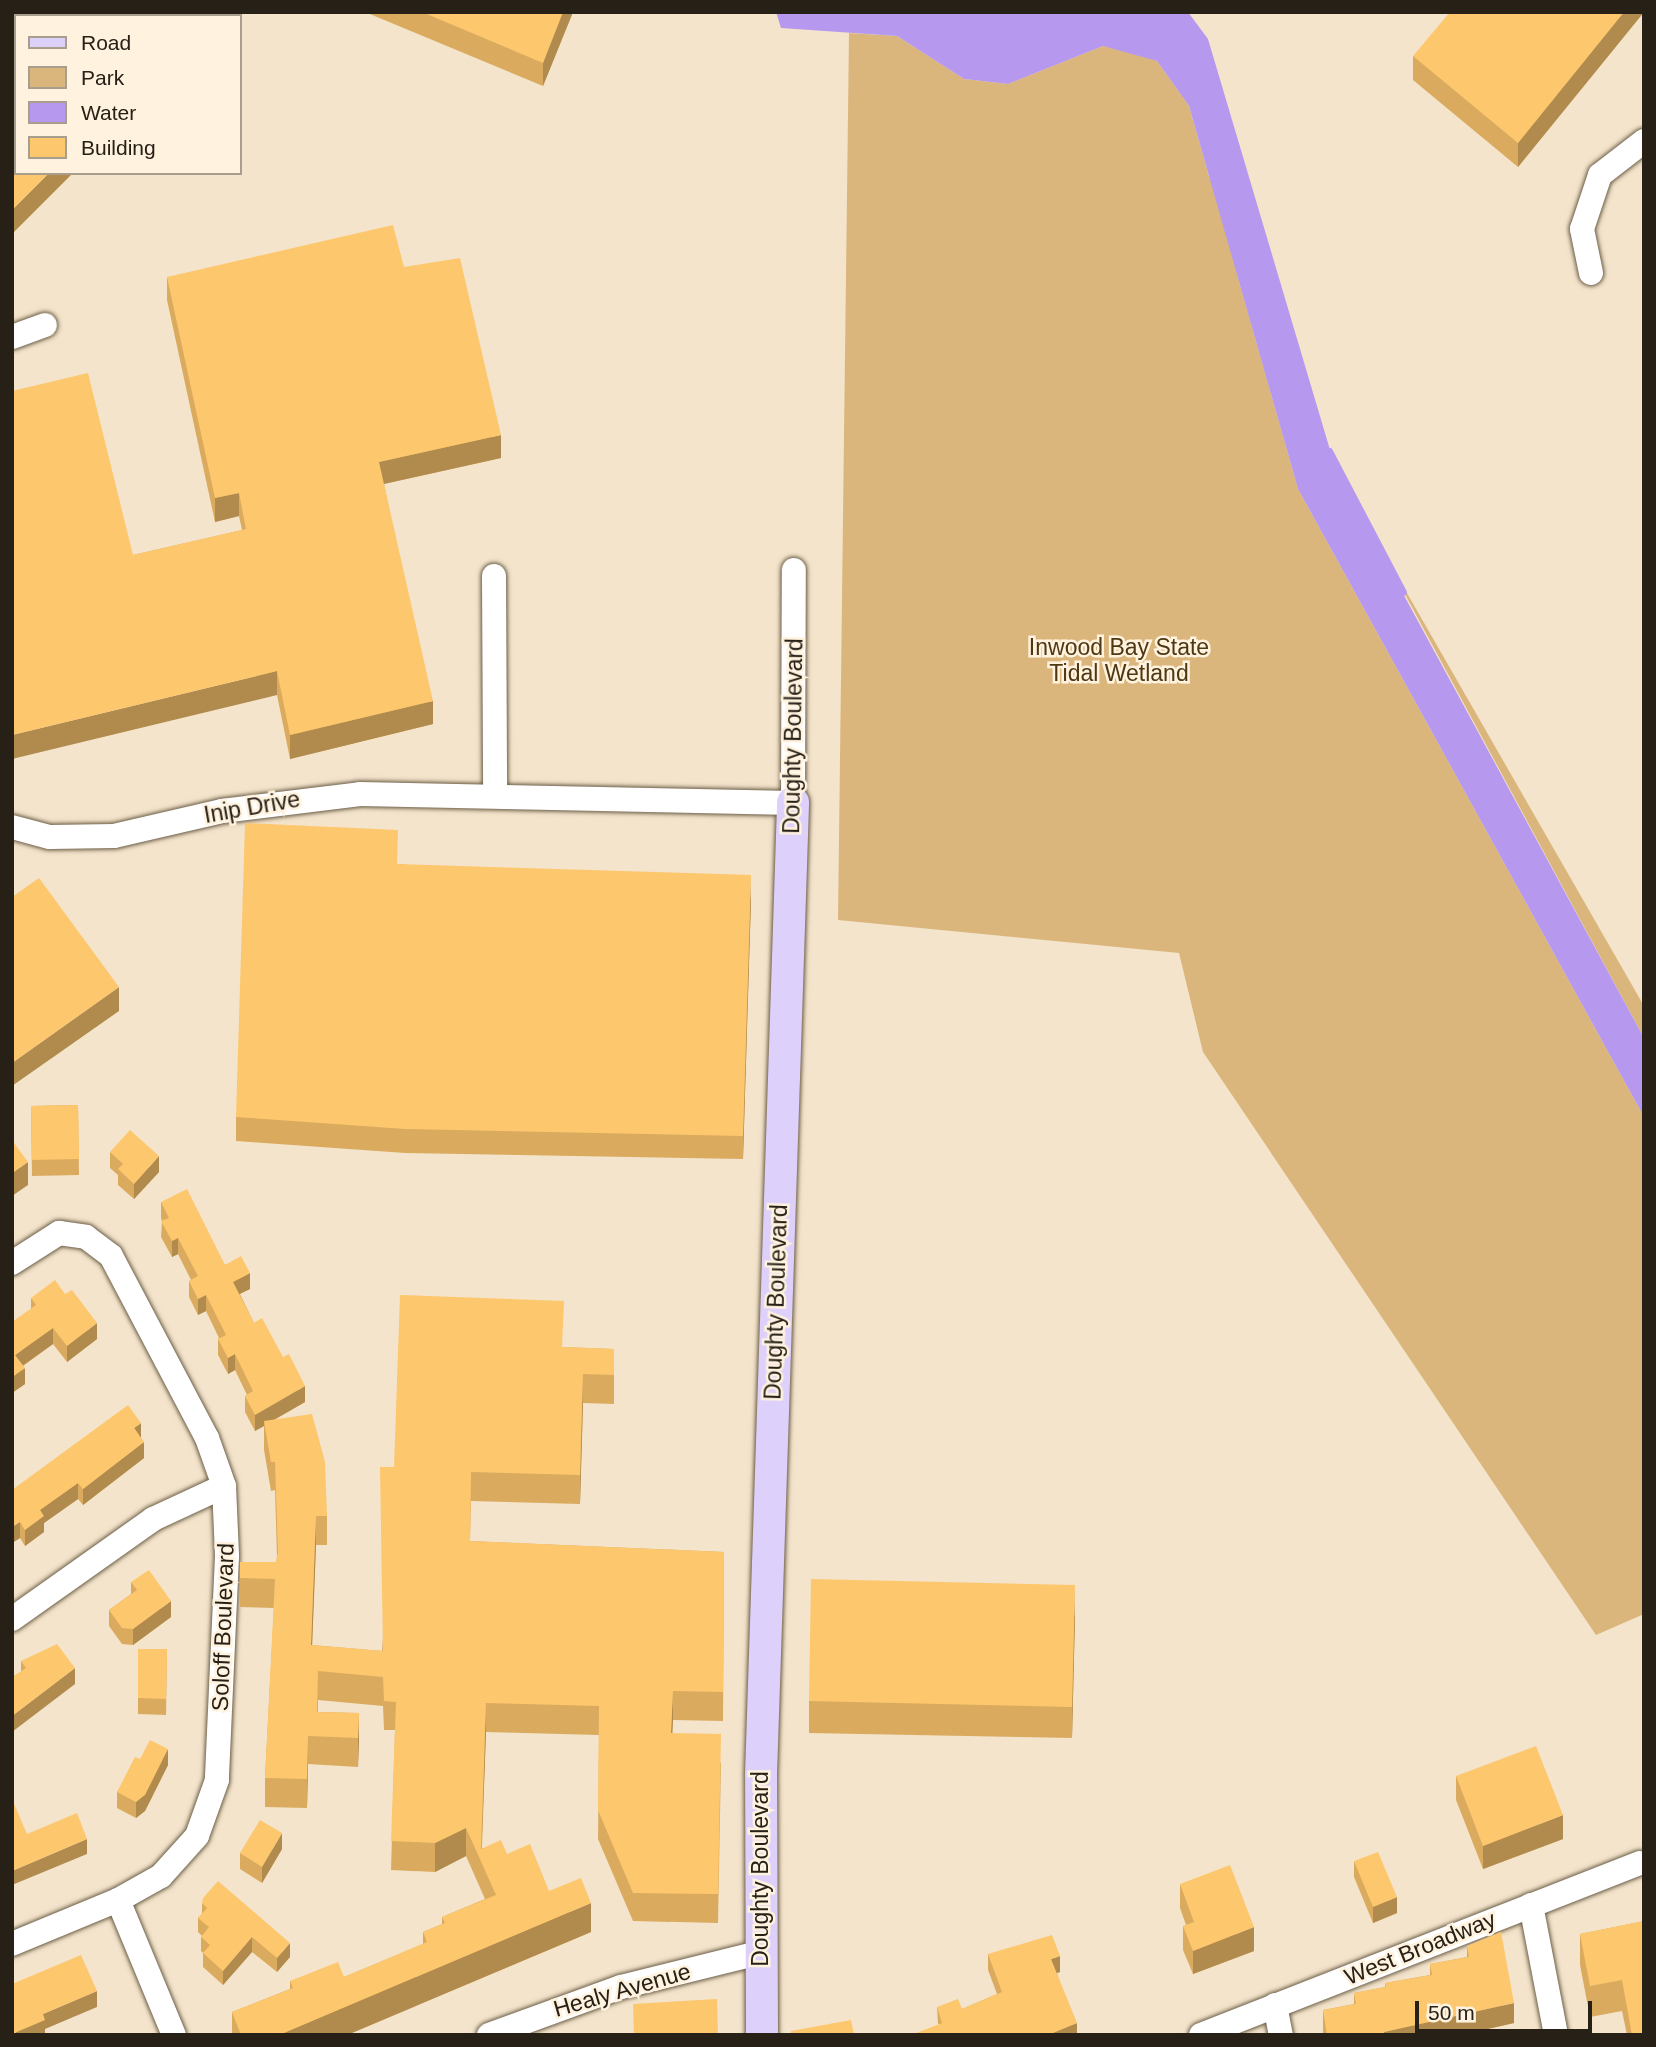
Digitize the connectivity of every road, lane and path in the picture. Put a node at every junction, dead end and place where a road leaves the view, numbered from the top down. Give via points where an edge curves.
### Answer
1 (1644, 141) edge
2 (1591, 273) dead end
3 (45, 325) dead end
4 (12, 337) edge
5 (794, 570) dead end
6 (494, 576) dead end
7 (495, 796) junction
8 (793, 803) junction
9 (12, 827) edge
10 (12, 1263) edge
11 (224, 1486) junction
12 (12, 1619) edge
13 (1639, 1863) dead end
14 (118, 1900) junction
15 (1531, 1905) junction
16 (12, 1944) edge
17 (758, 1953) junction
18 (1275, 2005) junction
19 (174, 2035) edge
20 (489, 2035) edge
21 (762, 2035) edge
22 (1201, 2035) edge
23 (1281, 2035) edge
24 (1556, 2035) edge

1 - 2 street via 1600,175 1582,229
3 - 4 street
5 - 8 street, Doughty Boulevard
6 - 7 street
7 - 8 street, Inip Drive
7 - 9 street, Inip Drive via 304,798 93,838 50,837
8 - 17 main road, Doughty Boulevard
10 - 11 street, Soloff Boulevard via 59,1233 86,1237 111,1256 207,1438
11 - 12 street via 153,1519
11 - 14 street, Soloff Boulevard via 227,1556 213,1801 197,1836 177,1862
13 - 15 street, West Broadway
14 - 16 street, Soloff Boulevard
14 - 19 street
15 - 18 street, West Broadway
15 - 24 street
17 - 20 street, Healy Avenue via 621,1987
17 - 21 main road, Doughty Boulevard
18 - 22 street, West Broadway
18 - 23 street

